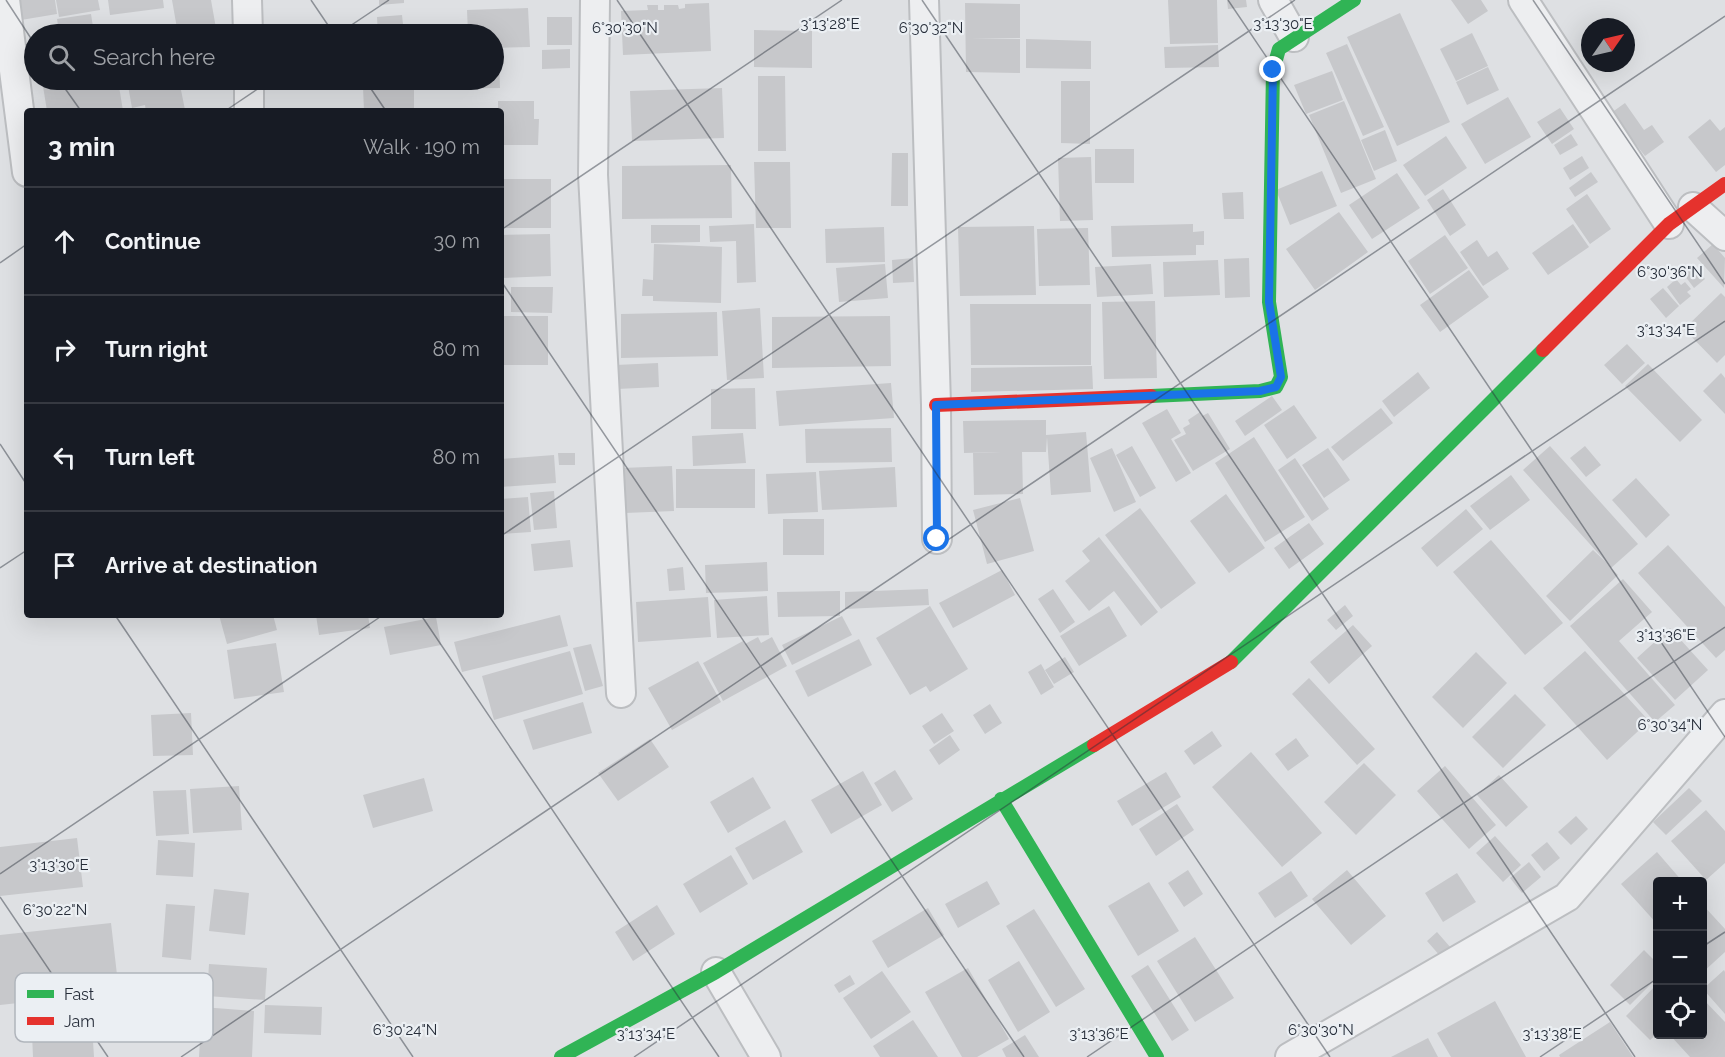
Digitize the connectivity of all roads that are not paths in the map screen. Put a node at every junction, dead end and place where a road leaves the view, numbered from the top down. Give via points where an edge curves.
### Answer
1 (4, 0) edge
2 (247, 0) edge
3 (595, 0) edge
4 (924, 0) edge
5 (1273, 0) edge
6 (1354, 0) edge
7 (1523, 0) edge
8 (248, 24) edge
9 (1294, 37) junction
10 (249, 90) edge
11 (249, 108) edge
12 (24, 150) edge
13 (1725, 184) edge
14 (1693, 207) junction
15 (1669, 224) junction
16 (1725, 236) edge
17 (936, 405) junction
18 (937, 539) dead end
19 (621, 693) dead end
20 (1725, 714) edge
21 (1001, 799) junction
22 (716, 972) junction
23 (561, 1057) edge
24 (766, 1057) edge
25 (1157, 1057) edge
26 (1290, 1057) edge

1 - 12 street
2 - 8 street
3 - 19 street via 593,175
4 - 17 street
5 - 9 street
6 - 9 street
7 - 15 street
9 - 17 street via 1279,49 1273,70 1269,302 1281,377 1276,387 1260,391
10 - 11 street
13 - 14 street
14 - 15 street
14 - 16 street
15 - 21 street via 1229,664
17 - 18 street
20 - 26 street via 1567,897
21 - 22 street
21 - 25 street
22 - 23 street
22 - 24 street

